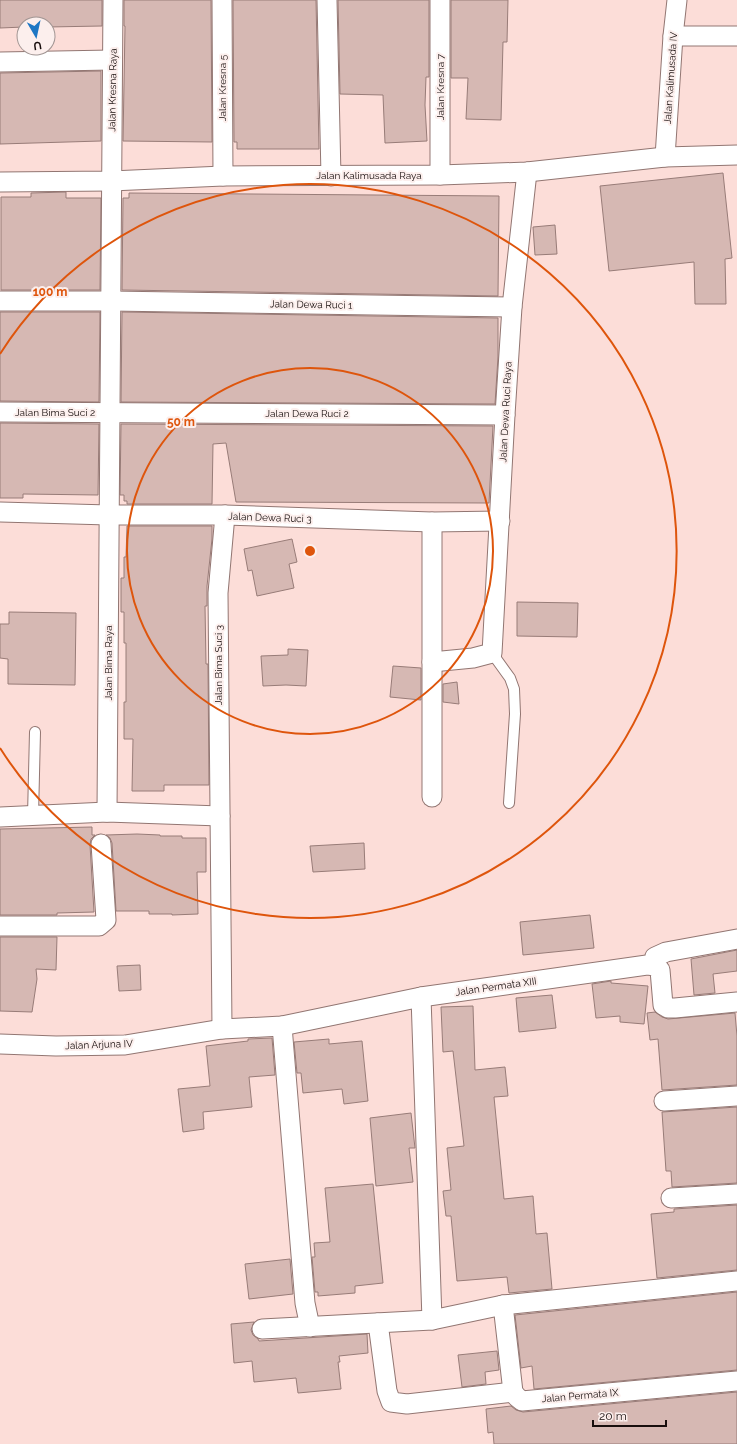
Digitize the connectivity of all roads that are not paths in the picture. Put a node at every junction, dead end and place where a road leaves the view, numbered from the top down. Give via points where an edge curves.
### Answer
1 (113, 0) edge
2 (222, 0) edge
3 (328, 0) edge
4 (440, 0) edge
5 (677, 0) edge
6 (673, 36) junction
7 (737, 36) edge
8 (112, 60) junction
9 (0, 62) edge
10 (737, 155) edge
11 (665, 157) junction
12 (527, 172) junction
13 (440, 175) junction
14 (223, 176) junction
15 (331, 176) junction
16 (111, 181) junction
17 (0, 182) edge
18 (0, 300) edge
19 (111, 301) junction
20 (512, 307) junction
21 (0, 412) edge
22 (110, 412) junction
23 (505, 415) junction
24 (0, 512) edge
25 (109, 515) junction
26 (225, 515) junction
27 (500, 520) junction
28 (432, 522) junction
29 (492, 653) junction
30 (432, 662) junction
31 (35, 732) dead end
32 (432, 796) dead end
33 (509, 803) dead end
34 (107, 812) junction
35 (33, 816) junction
36 (220, 816) junction
37 (0, 817) edge
38 (101, 844) dead end
39 (0, 926) edge
40 (737, 940) edge
41 (656, 966) junction
42 (421, 997) junction
43 (737, 1002) edge
44 (282, 1026) junction
45 (222, 1029) junction
46 (0, 1044) edge
47 (737, 1096) edge
48 (664, 1101) dead end
49 (737, 1194) edge
50 (671, 1198) dead end
51 (737, 1281) edge
52 (503, 1305) junction
53 (432, 1320) junction
54 (378, 1323) junction
55 (310, 1326) junction
56 (262, 1329) dead end
57 (737, 1381) edge
58 (514, 1392) junction

1 - 8 street, Jalan Kresna Raya
2 - 14 street, Jalan Kresna 5
3 - 15 street
4 - 13 street, Jalan Kresna 7
5 - 6 street, Jalan Kalimusada IV
6 - 7 street
6 - 11 street, Jalan Kalimusada IV
8 - 9 street
8 - 16 street, Jalan Kresna Raya
10 - 11 street, Jalan Kalimusada Raya
11 - 12 street, Jalan Kalimusada Raya
12 - 13 street, Jalan Kalimusada Raya
12 - 20 street, Jalan Dewa Ruci Raya
13 - 15 street, Jalan Kalimusada Raya
14 - 15 street, Jalan Kalimusada Raya
14 - 16 street, Jalan Kalimusada Raya
16 - 17 street, Jalan Kalimusada Raya
16 - 19 street, Jalan Kresna Raya
18 - 19 street, Jalan Dewa Ruci 1
19 - 20 street, Jalan Dewa Ruci 1
19 - 22 street, Jalan Bima Raya
20 - 23 street, Jalan Dewa Ruci Raya
21 - 22 street, Jalan Bima Suci 2
22 - 23 street, Jalan Dewa Ruci 2
22 - 25 street, Jalan Bima Raya
23 - 27 street, Jalan Dewa Ruci Raya
24 - 25 street, Jalan Dewa Ruci 3
25 - 26 street, Jalan Dewa Ruci 3
25 - 34 street, Jalan Bima Raya
26 - 28 street, Jalan Dewa Ruci 3
26 - 36 street, Jalan Bima Suci 3 via 218,593
27 - 28 street, Jalan Dewa Ruci 3
27 - 29 street, Jalan Dewa Ruci Raya
28 - 30 street
29 - 30 street via 473,658
29 - 33 lane via 510,678 514,690
30 - 32 street
31 - 35 lane
34 - 35 street
34 - 36 street
35 - 37 street
36 - 45 street, Jalan Bima Suci 3
38 - 39 street via 106,920 103,924
40 - 41 street via 666,952 655,957
41 - 42 street, Jalan Permata XIII via 647,965
41 - 43 street via 660,970 662,1005 668,1008
42 - 44 street, Jalan Permata XIII
42 - 53 street
44 - 45 street, Jalan Permata XIII
44 - 55 street via 305,1303
45 - 46 street, Jalan Arjuna IV via 125,1045
47 - 48 street
49 - 50 street
51 - 52 street
52 - 53 street
52 - 58 street
53 - 54 street
54 - 55 street
54 - 58 street via 387,1391 391,1402 407,1404
55 - 56 street
57 - 58 street, Jalan Permata IX via 522,1401

